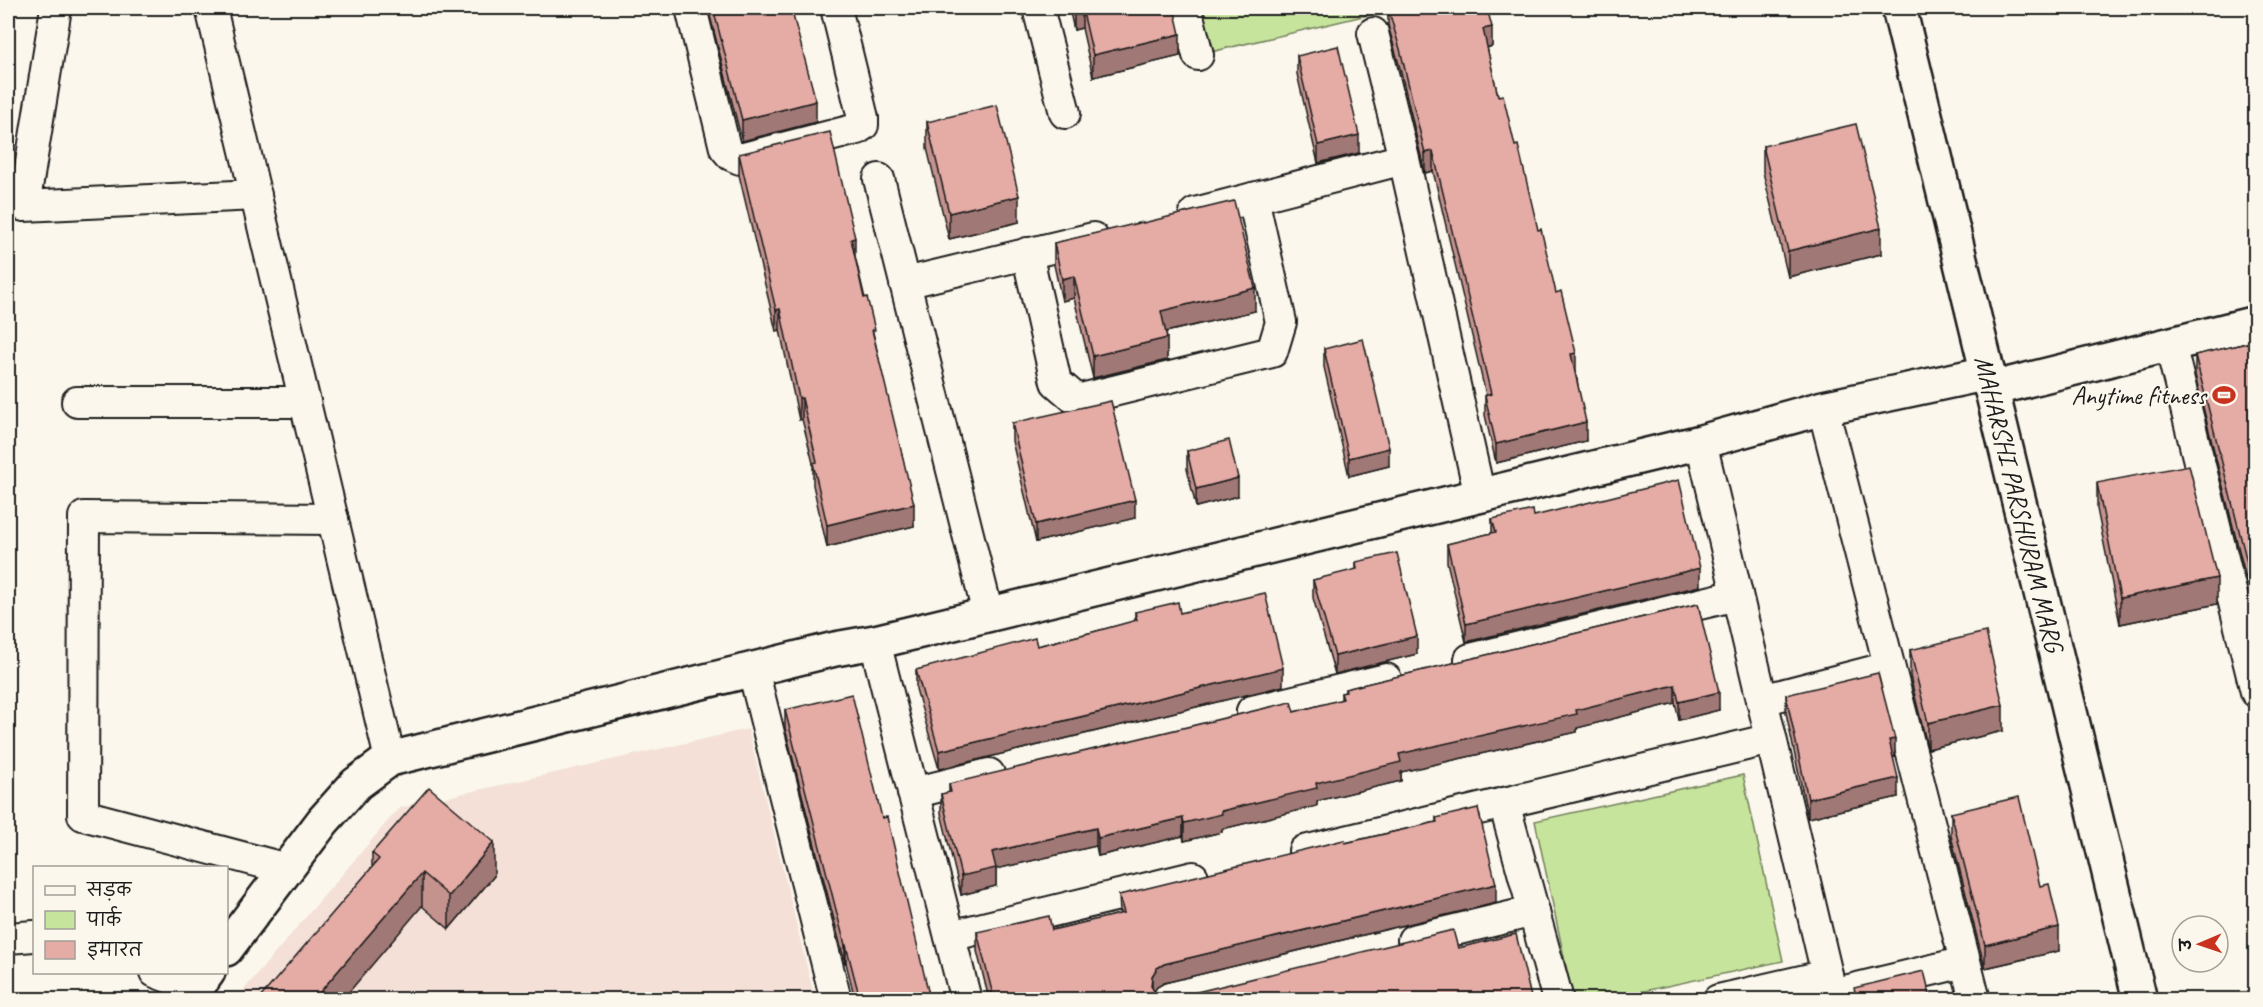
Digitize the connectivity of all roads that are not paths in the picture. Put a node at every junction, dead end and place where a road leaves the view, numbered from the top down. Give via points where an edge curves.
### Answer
1 (56, 8) edge
2 (211, 8) edge
3 (691, 8) edge
4 (836, 8) edge
5 (1038, 8) edge
6 (1186, 8) edge
7 (1899, 8) edge
8 (1373, 33) dead end
9 (1198, 55) dead end
10 (1065, 113) dead end
11 (1404, 159) junction
12 (879, 179) dead end
13 (256, 195) junction
14 (1253, 198) junction
15 (1165, 220) edge
16 (1122, 230) edge
17 (1027, 253) junction
18 (905, 283) junction
19 (2256, 322) edge
20 (2170, 344) junction
21 (1990, 381) junction
22 (77, 402) dead end
23 (305, 402) junction
24 (1823, 408) junction
25 (1701, 442) junction
26 (1479, 496) junction
27 (333, 519) junction
28 (1737, 595) junction
29 (988, 615) junction
30 (874, 642) junction
31 (1447, 664) edge
32 (1889, 667) junction
33 (753, 670) junction
34 (1412, 673) edge
35 (2256, 692) edge
36 (1762, 700) junction
37 (1227, 717) edge
38 (1771, 739) junction
39 (390, 759) junction
40 (1018, 768) edge
41 (913, 793) junction
42 (1504, 802) junction
43 (1273, 858) edge
44 (287, 869) junction
45 (1215, 872) edge
46 (1534, 911) junction
47 (33, 936) edge
48 (950, 936) junction
49 (8, 938) edge
50 (228, 946) edge
51 (1385, 947) edge
52 (1965, 962) junction
53 (161, 974) edge
54 (198, 987) edge
55 (1831, 989) edge
56 (836, 999) edge
57 (966, 999) edge
58 (1558, 999) edge
59 (1718, 999) edge
60 (1975, 999) edge
61 (2140, 999) edge

1 - 13 street via 24,206
2 - 13 street
3 - 4 street via 725,148 740,159 862,125
5 - 10 street
6 - 9 street
7 - 21 street, MAHARSHI PARSHURAM MARG
8 - 11 street
11 - 14 street
11 - 26 street
12 - 18 street
13 - 23 street
14 - 15 street
14 - 17 street via 1281,322 1272,352 1077,400 1056,382
16 - 17 street
17 - 18 street
18 - 29 street
19 - 20 street
20 - 21 street
20 - 35 street
21 - 24 street
21 - 61 street, MAHARSHI PARSHURAM MARG
22 - 23 street
23 - 27 street
24 - 25 street
24 - 32 street
25 - 26 street
25 - 28 street
26 - 29 street
27 - 39 street
27 - 44 street via 84,517 83,815
28 - 31 street
28 - 36 street
29 - 30 street
30 - 33 street
30 - 41 street
32 - 36 street
32 - 52 street
33 - 39 street
33 - 56 street
34 - 37 street
36 - 38 street
38 - 42 street
38 - 55 street
39 - 44 street via 356,784
40 - 41 street
41 - 48 street
42 - 43 street
42 - 46 street
44 - 50 street
45 - 48 street
46 - 51 street
46 - 58 street
47 - 49 street
48 - 57 street
52 - 55 street
52 - 60 street
53 - 54 street
55 - 59 street

